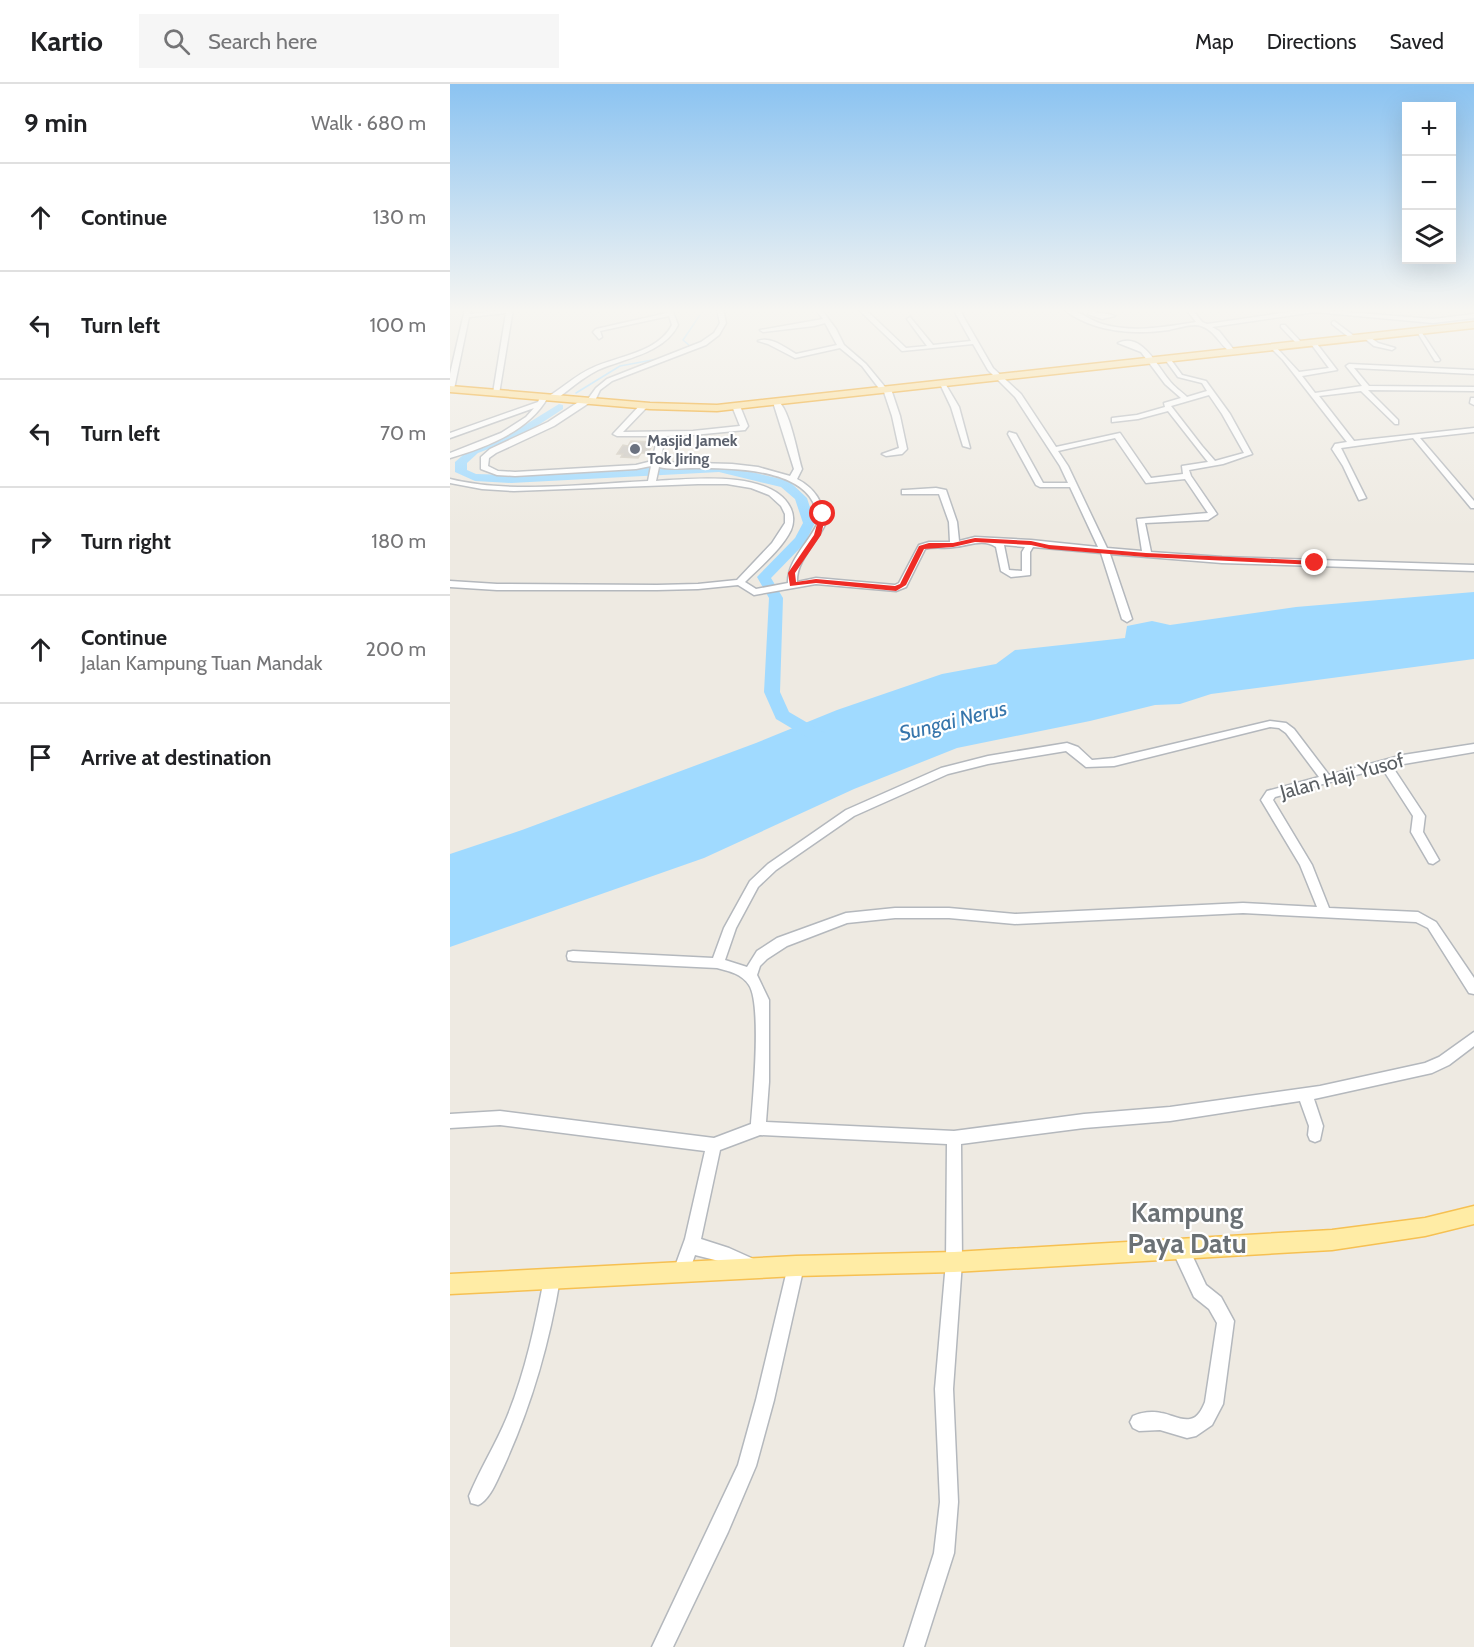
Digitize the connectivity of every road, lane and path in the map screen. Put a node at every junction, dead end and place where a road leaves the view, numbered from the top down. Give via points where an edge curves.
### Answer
1 (498, 382) edge
2 (574, 382) edge
3 (609, 382) edge
4 (881, 382) edge
5 (947, 382) edge
6 (977, 382) edge
7 (1004, 382) edge
8 (1166, 382) edge
9 (1203, 382) edge
10 (1303, 382) edge
11 (1361, 382) edge
12 (944, 386) junction
13 (1365, 388) junction
14 (450, 389) edge
15 (888, 389) junction
16 (1474, 389) edge
17 (1210, 392) junction
18 (496, 393) junction
19 (1313, 395) junction
20 (548, 399) junction
21 (1186, 399) junction
22 (587, 401) junction
23 (777, 402) junction
24 (644, 406) junction
25 (736, 406) junction
26 (1168, 408) junction
27 (1115, 420) dead end
28 (1395, 422) dead end
29 (1470, 430) edge
30 (662, 434) junction
31 (1012, 434) dead end
32 (450, 436) edge
33 (1415, 436) junction
34 (1474, 439) edge
35 (1352, 443) junction
36 (967, 447) dead end
37 (1054, 450) junction
38 (886, 454) dead end
39 (450, 456) edge
40 (1213, 463) junction
41 (654, 464) junction
42 (1187, 476) junction
43 (651, 479) junction
44 (793, 479) junction
45 (450, 481) edge
46 (1073, 485) junction
47 (905, 492) dead end
48 (1362, 498) dead end
49 (1474, 505) edge
50 (993, 541) junction
51 (1031, 543) junction
52 (955, 545) junction
53 (1104, 550) junction
54 (1146, 555) junction
55 (1474, 568) edge
56 (740, 582) junction
57 (450, 585) edge
58 (789, 586) junction
59 (1127, 619) dead end
60 (1474, 748) edge
61 (1385, 764) junction
62 (1327, 780) junction
63 (1433, 860) dead end
64 (1325, 912) junction
65 (573, 956) dead end
66 (717, 963) junction
67 (750, 975) junction
68 (1474, 989) edge
69 (1474, 1038) edge
70 (1305, 1094) junction
71 (450, 1121) edge
72 (758, 1128) junction
73 (1315, 1135) dead end
74 (954, 1138) junction
75 (714, 1144) junction
76 (1474, 1215) edge
77 (693, 1239) junction
78 (1180, 1248) junction
79 (954, 1262) junction
80 (796, 1266) junction
81 (755, 1269) junction
82 (681, 1272) junction
83 (552, 1279) junction
84 (450, 1284) edge
85 (1139, 1422) dead end
86 (478, 1496) dead end
87 (662, 1647) edge
88 (914, 1647) edge

1 - 18 street
2 - 20 street
3 - 22 street
4 - 15 street
5 - 15 highway
6 - 12 highway
7 - 37 street
8 - 21 street
9 - 17 street
10 - 19 street
11 - 13 street
12 - 15 highway
12 - 36 street
13 - 16 street
13 - 19 street
13 - 28 street
14 - 18 highway
15 - 23 highway
15 - 38 street via 903,449
17 - 21 street
17 - 40 street via 1248,454
18 - 20 highway
19 - 35 street
20 - 22 highway
20 - 32 street
20 - 39 street via 520,426
21 - 26 street via 1169,404
22 - 24 highway
22 - 41 street via 551,424 493,451 485,457 484,467 497,473 516,474
23 - 25 highway
23 - 44 street via 798,469
24 - 25 highway
24 - 30 street via 617,434
25 - 30 street via 742,428
26 - 27 street
26 - 40 street
29 - 33 street
29 - 34 street
30 - 41 street
31 - 46 street via 1040,486
33 - 35 street
33 - 49 street
35 - 48 street via 1336,449
37 - 42 street via 1117,435 1149,481
37 - 46 street
40 - 42 street via 1186,466
41 - 43 street
41 - 44 street via 755,469
42 - 54 street via 1212,516 1140,521
43 - 45 street via 499,489
43 - 56 street via 736,483 770,493 782,503 789,514 788,528
44 - 58 street via 812,492 823,520 818,535 795,566
46 - 53 street
47 - 52 street via 943,492 953,522
50 - 51 street
50 - 51 street via 1000,546 1005,571 1011,574 1027,573 1026,552
50 - 52 street via 970,540
51 - 53 street
52 - 58 street via 922,547 903,585 896,588 816,581
53 - 54 street
53 - 59 street
54 - 55 street
56 - 57 street via 640,589
56 - 58 street via 754,592
60 - 61 street, Jalan Haji Yusof
61 - 62 street, Jalan Haji Yusof
61 - 63 street via 1419,816 1417,832
62 - 64 street, Jalan Haji Yusof via 1271,794 1267,800 1306,865
62 - 66 street via 1290,731 1277,724 1114,762 1090,764 1074,750 1060,747 954,768 850,813 772,867 747,894
64 - 67 street via 1228,908 1015,919 931,913 858,917 782,942 755,963
64 - 68 street via 1408,915 1424,920 1432,925
65 - 66 street
66 - 67 street
67 - 72 street via 762,1000 763,1072
69 - 70 street via 1428,1069
70 - 73 street via 1316,1126
70 - 74 street via 1170,1114
71 - 75 street via 500,1118
72 - 74 street
72 - 75 street
74 - 79 street
75 - 77 street
76 - 78 main road via 1425,1227 1332,1240
77 - 81 street via 696,1247 729,1256
77 - 82 street
78 - 79 main road
78 - 85 street via 1200,1291 1215,1303 1226,1321 1214,1404 1196,1427
79 - 80 main road
79 - 88 street via 945,1365 949,1502 944,1553
80 - 81 main road
80 - 87 street via 747,1466
81 - 82 main road
82 - 83 main road
83 - 84 main road
83 - 86 street via 523,1403 508,1442

